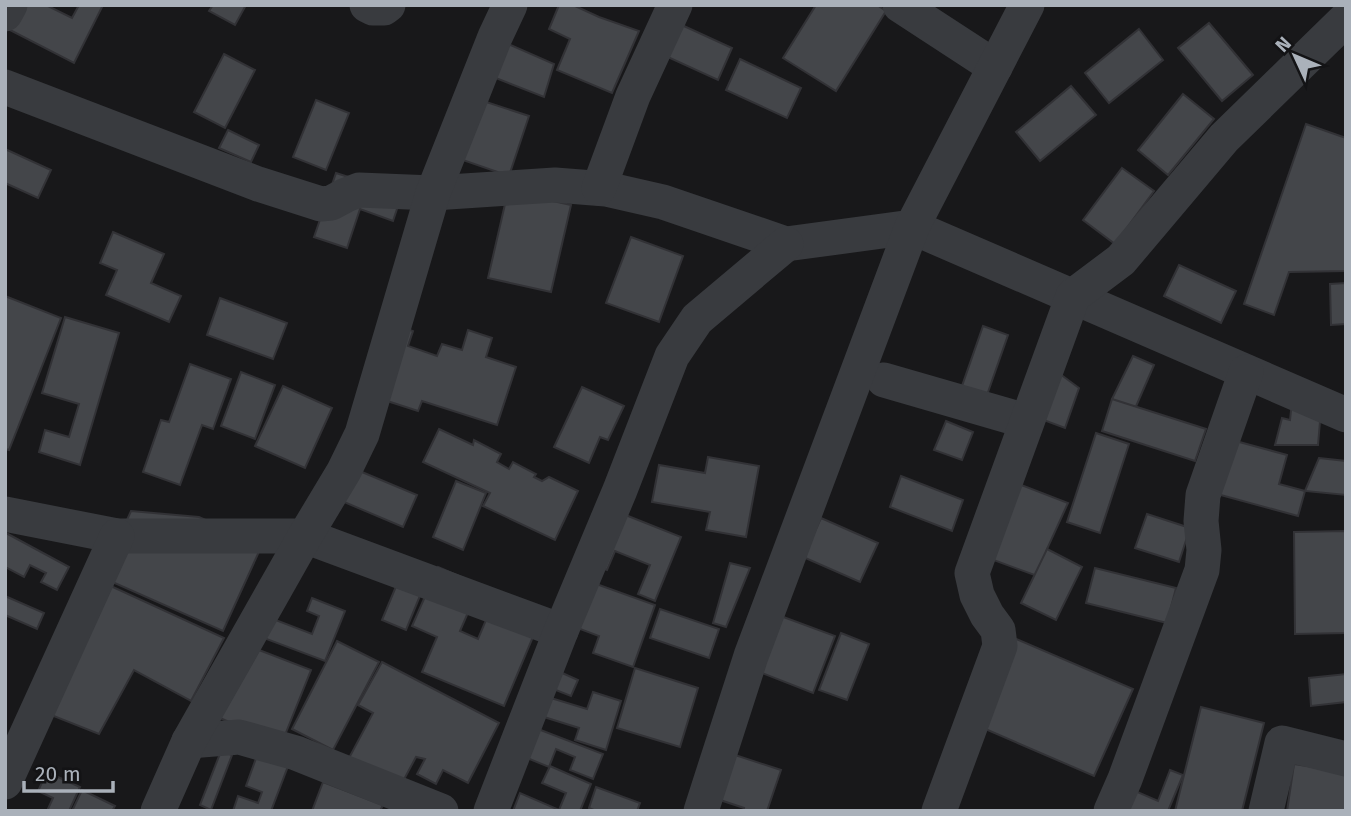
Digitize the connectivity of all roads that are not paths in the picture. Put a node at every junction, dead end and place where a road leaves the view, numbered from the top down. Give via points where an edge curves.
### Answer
1 (10, 5) edge
2 (367, 5) edge
3 (388, 5) edge
4 (510, 5) edge
5 (675, 5) edge
6 (900, 5) edge
7 (1027, 5) edge
8 (5, 14) edge
9 (1346, 19) edge
10 (995, 67) junction
11 (5, 87) edge
12 (599, 188) junction
13 (433, 193) junction
14 (912, 227) junction
15 (786, 244) junction
16 (1073, 296) junction
17 (1246, 372) junction
18 (884, 380) dead end
19 (1346, 415) edge
20 (1026, 421) junction
21 (5, 513) edge
22 (117, 536) junction
23 (304, 536) junction
24 (561, 631) junction
25 (189, 741) junction
26 (1346, 759) edge
27 (10, 760) edge
28 (158, 811) edge
29 (441, 811) edge
30 (491, 811) edge
31 (701, 811) edge
32 (939, 811) edge
33 (1111, 811) edge
34 (1266, 811) edge

1 - 8 street
2 - 3 street
4 - 13 street
5 - 12 street via 633,96
6 - 10 street
7 - 10 street
9 - 16 street via 1224,138 1121,260
10 - 14 street
11 - 13 street via 321,204 359,190
12 - 13 street via 555,184
12 - 15 street via 663,202
13 - 23 street via 362,434
14 - 15 street
14 - 16 street
14 - 31 street via 751,656
15 - 24 street via 697,319 672,356
16 - 17 street
16 - 20 street
17 - 19 street
17 - 33 street via 1203,495 1202,570
18 - 20 street
20 - 32 street via 972,573 977,595 998,630 1000,646
21 - 22 street
22 - 23 street
22 - 27 street
23 - 24 street
23 - 25 street
24 - 30 street
25 - 28 street
25 - 29 street via 239,737 296,752
26 - 34 street via 1282,743

